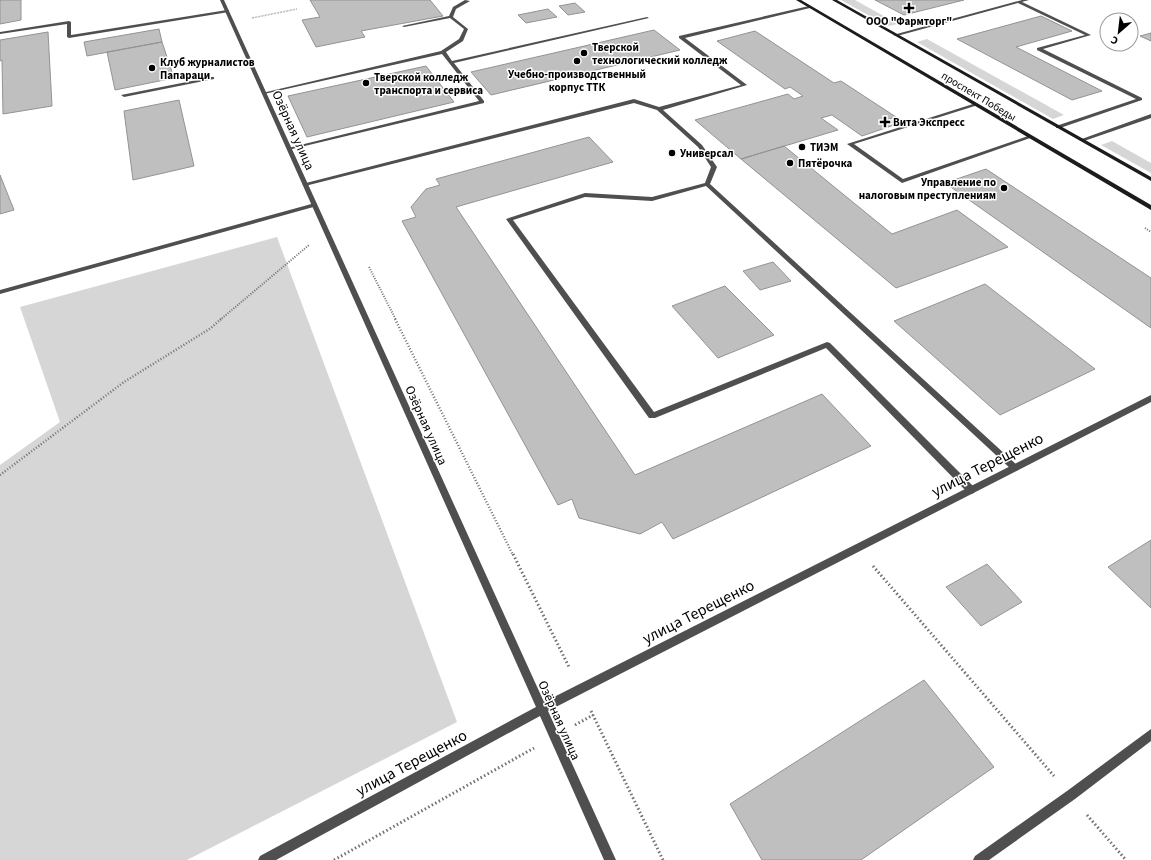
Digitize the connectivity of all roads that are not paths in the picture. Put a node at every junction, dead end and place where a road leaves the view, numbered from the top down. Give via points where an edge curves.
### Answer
1 (222, 0) edge
2 (467, 0) edge
3 (798, 0) edge
4 (834, 0) edge
5 (1027, 0) edge
6 (1019, 2) junction
7 (809, 7) junction
8 (227, 11) junction
9 (451, 17) junction
10 (647, 18) dead end
11 (404, 26) dead end
12 (0, 33) edge
13 (895, 34) junction
14 (443, 52) junction
15 (452, 62) junction
16 (212, 78) dead end
17 (264, 93) junction
18 (124, 95) dead end
19 (975, 104) junction
20 (659, 109) junction
21 (1151, 116) edge
22 (1058, 127) junction
23 (1030, 137) junction
24 (1082, 140) junction
25 (290, 150) junction
26 (1151, 179) edge
27 (305, 184) junction
28 (707, 184) junction
29 (315, 205) junction
30 (1151, 208) edge
31 (0, 292) edge
32 (1151, 398) edge
33 (1015, 468) junction
34 (971, 490) junction
35 (542, 709) junction
36 (1151, 734) edge
37 (264, 860) edge
38 (610, 860) edge
39 (979, 860) edge

1 - 8 street, Озёрная улица
2 - 9 street via 454,8
3 - 7 main road, проспект Победы
4 - 13 main road, проспект Победы
5 - 6 street
6 - 13 street
6 - 22 street via 1089,35 1039,49 1140,99
7 - 19 main road, проспект Победы
7 - 20 street via 681,37 745,86
8 - 12 street via 69,37 69,22
8 - 17 street, Озёрная улица
9 - 11 street
9 - 14 street via 466,28 461,40
10 - 15 street
13 - 22 main road, проспект Победы
14 - 15 street
14 - 17 street
15 - 25 street via 482,102
16 - 18 street
17 - 25 street, Озёрная улица
19 - 23 main road, проспект Победы
19 - 23 street via 850,144 902,181
20 - 27 street via 634,101
20 - 28 street via 700,146 714,166
21 - 24 street
22 - 24 main road, проспект Победы
23 - 30 main road, проспект Победы
24 - 26 main road, проспект Победы
25 - 27 street, Озёрная улица
27 - 29 street, Озёрная улица
28 - 33 street
28 - 34 street via 652,199 585,195 509,219 652,416 827,345
29 - 31 street
29 - 35 street, Озёрная улица
32 - 33 street, улица Терещенко
33 - 34 street, улица Терещенко
34 - 35 street, улица Терещенко
35 - 37 street, улица Терещенко
35 - 38 street, Озёрная улица
36 - 39 street

